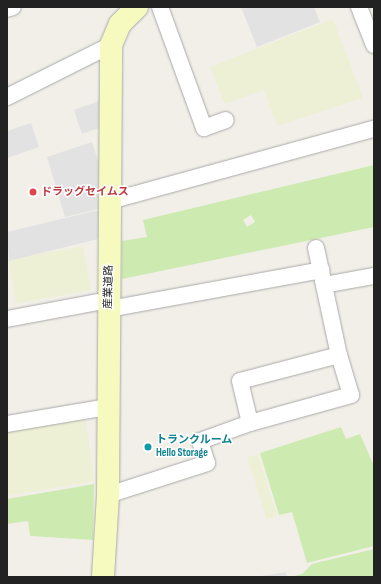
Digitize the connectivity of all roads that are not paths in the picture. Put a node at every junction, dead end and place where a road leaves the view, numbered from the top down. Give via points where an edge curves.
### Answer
1 (13, 7) edge
2 (137, 7) edge
3 (160, 7) edge
4 (359, 7) edge
5 (7, 9) edge
6 (372, 35) edge
7 (111, 45) junction
8 (7, 97) edge
9 (226, 120) dead end
10 (374, 129) edge
11 (110, 201) junction
12 (316, 248) dead end
13 (321, 270) junction
14 (374, 276) edge
15 (324, 285) junction
16 (109, 304) junction
17 (7, 319) edge
18 (339, 355) junction
19 (108, 406) junction
20 (250, 423) junction
21 (7, 424) edge
22 (108, 495) junction
23 (103, 577) edge

1 - 5 street
2 - 7 street, 産業道路 via 120,24
3 - 9 street via 204,128
4 - 6 street
7 - 8 street
7 - 11 street, 産業道路
10 - 11 street
11 - 16 street, 産業道路
12 - 13 street
13 - 15 street
13 - 16 street
14 - 15 street
15 - 18 street
16 - 17 street
16 - 19 street, 産業道路
18 - 20 street via 240,381
18 - 20 street via 351,395
19 - 21 street
19 - 22 street, 産業道路
20 - 22 street via 200,441 207,463
22 - 23 street, 産業道路

